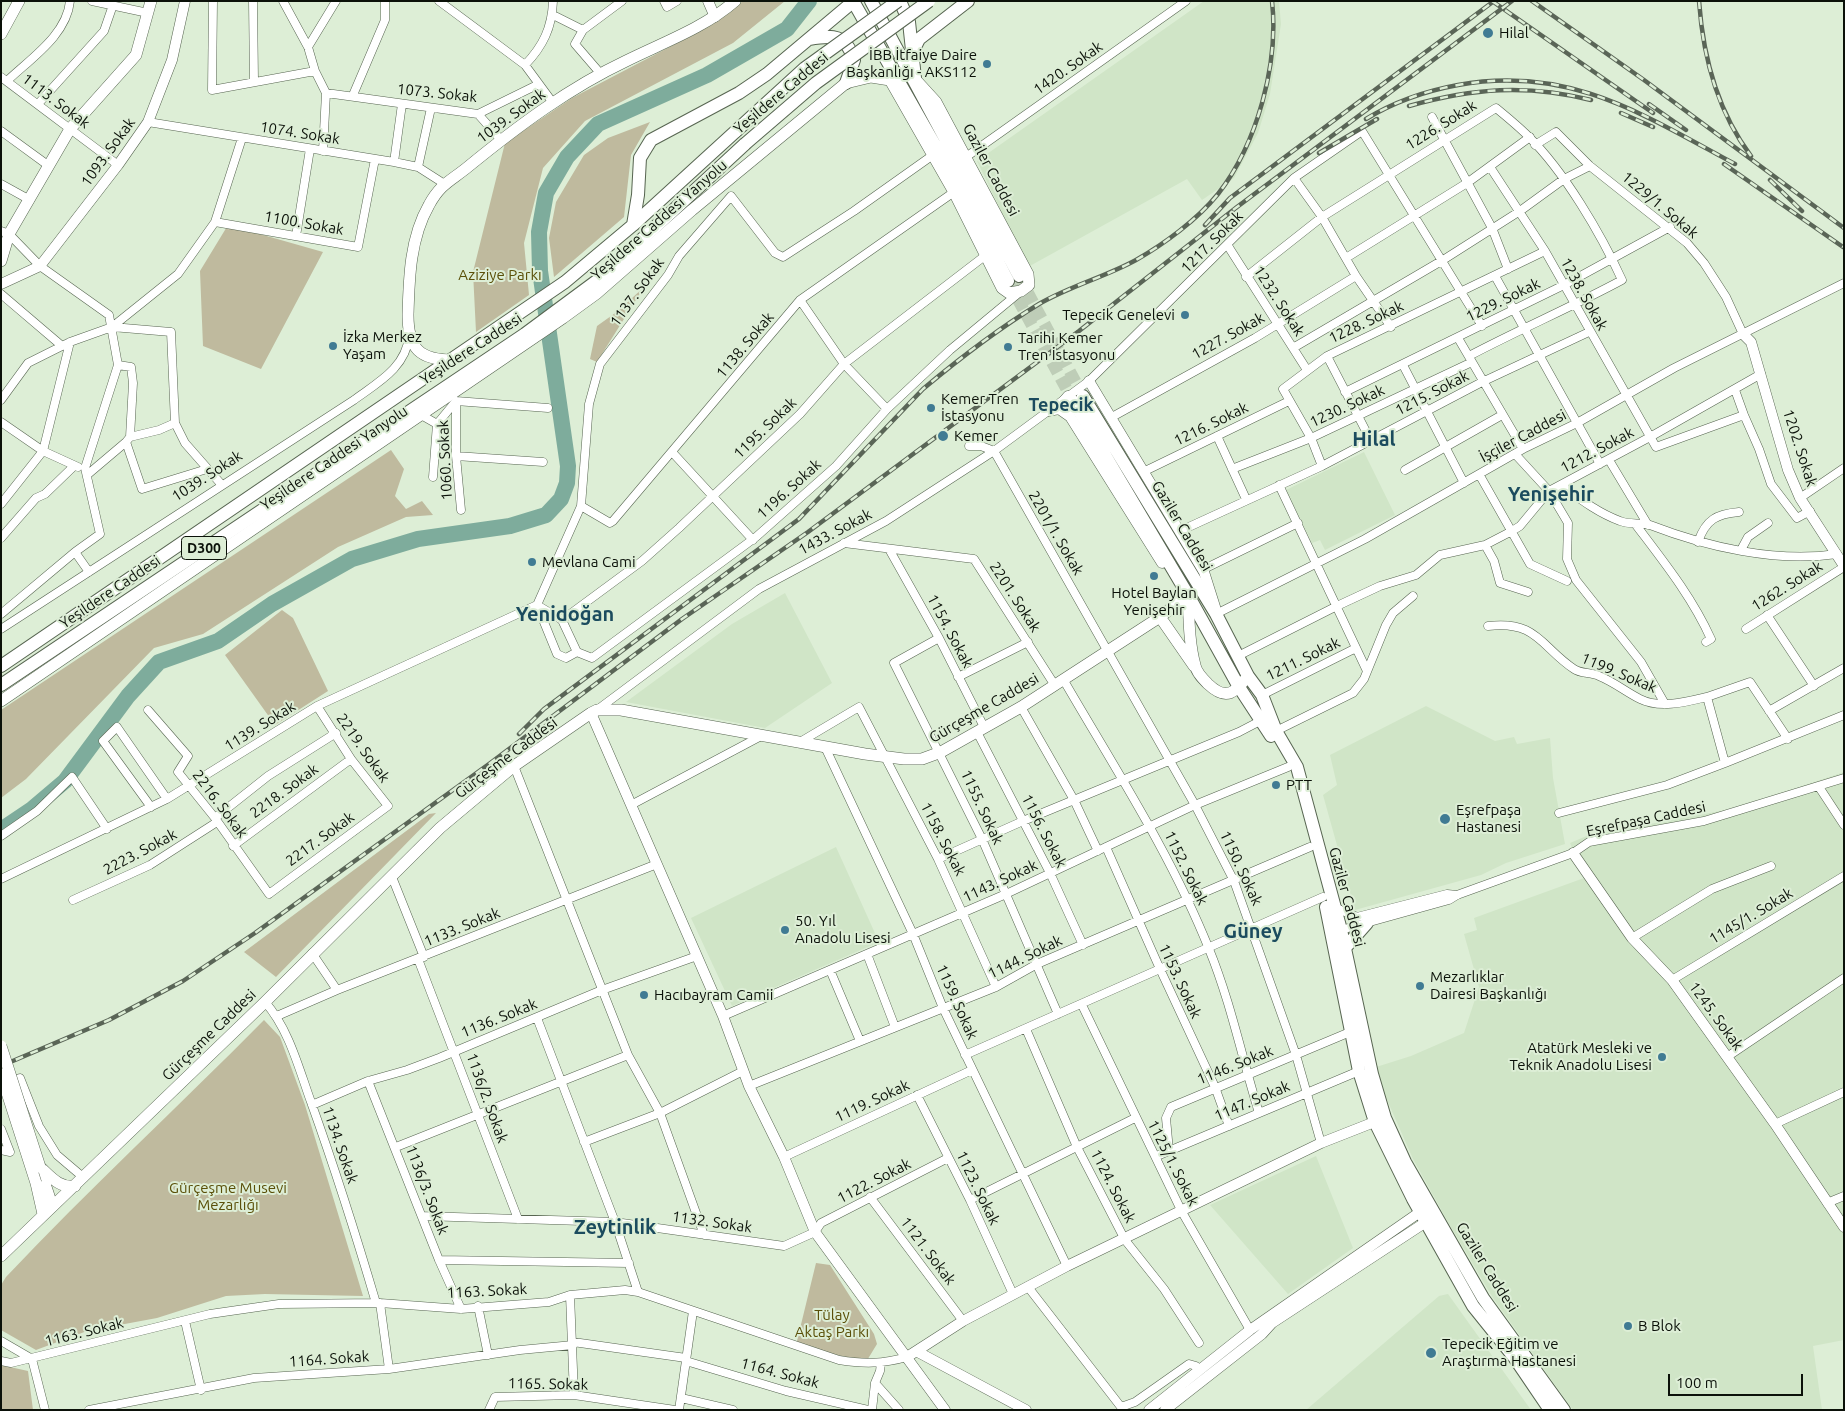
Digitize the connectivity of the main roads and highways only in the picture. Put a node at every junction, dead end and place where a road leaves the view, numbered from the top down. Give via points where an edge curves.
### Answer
1 (19, 1) edge
2 (150, 1) edge
3 (854, 1) edge
4 (871, 1) edge
5 (899, 1) edge
6 (929, 1) edge
7 (968, 1) edge
8 (732, 2) edge
9 (1, 34) edge
10 (808, 39) junction
11 (882, 50) junction
12 (913, 60) junction
13 (915, 78) junction
14 (890, 80) junction
15 (846, 83) junction
16 (633, 225) junction
17 (5, 233) edge
18 (1, 260) edge
19 (1010, 282) junction
20 (561, 314) junction
21 (525, 340) junction
22 (453, 360) junction
23 (1188, 595) junction
24 (1160, 616) junction
25 (1, 666) edge
26 (1195, 667) junction
27 (1248, 676) junction
28 (1, 685) edge
29 (1238, 687) junction
30 (1, 701) edge
31 (1367, 923) road end
32 (1335, 927) junction
33 (1344, 949) junction
34 (1, 1046) edge
35 (1, 1074) edge
36 (1380, 1120) junction
37 (40, 1167) junction
38 (80, 1182) junction
39 (52, 1206) junction
40 (1426, 1213) junction
41 (43, 1214) junction
42 (1, 1256) edge
43 (1550, 1410) edge
44 (1564, 1410) edge

1 - 9 main road
2 - 17 main road via 136,55 70,129 30,200
3 - 10 main road
3 - 11 main road
4 - 13 main road, Gaziler Caddesi
5 - 12 main road via 909,22
5 - 16 main road, Yeşildere Caddesi, bridge via 805,68
6 - 20 main road, Yeşildere Caddesi, bridge via 816,82
7 - 12 main road via 925,34 915,47
8 - 22 main road, 1039. Sokak via 715,17 600,73 553,103 443,184 428,206 412,248 409,331 411,349 428,358
10 - 15 main road via 831,36 847,44 854,60
10 - 16 main road via 773,70 739,93 652,140 640,158
11 - 14 main road
11 - 19 main road
12 - 13 main road
13 - 19 main road, Gaziler Caddesi via 956,160
13 - 19 main road, Gaziler Caddesi via 936,102 1028,274 1028,284 1021,291 1012,294
14 - 15 main road, Yeşildere Caddesi Yanyolu via 871,77
14 - 19 main road via 986,255
15 - 20 main road, Yeşildere Caddesi Yanyolu via 596,294
16 - 22 main road, Yeşildere Caddesi via 565,282
17 - 18 main road
20 - 21 main road, Yeşildere Caddesi
21 - 28 main road, Yeşildere Caddesi / D300 via 407,411
21 - 30 main road, Yeşildere Caddesi Yanyolu via 423,416
22 - 25 main road, Yeşildere Caddesi
23 - 24 main road, Gürçeşme Caddesi
23 - 26 main road
23 - 27 main road, Gaziler Caddesi via 1075,397 1216,614
23 - 29 main road, Gaziler Caddesi
24 - 26 main road
24 - 38 main road, Gürçeşme Caddesi via 1021,706 941,752 922,758 886,757 621,710 594,711 514,766 440,828
26 - 29 main road via 1219,693 1227,694
27 - 29 main road
27 - 32 main road, Gaziler Caddesi via 1262,695 1276,731 1297,767 1334,906
29 - 32 main road, Gaziler Caddesi via 1262,720 1288,766 1323,897
31 - 33 main road
32 - 33 main road, Gaziler Caddesi
32 - 36 main road, Gaziler Caddesi via 1359,1071
33 - 36 main road, Gaziler Caddesi
34 - 37 main road, bridge
35 - 41 main road, bridge
36 - 40 main road, Gaziler Caddesi
37 - 38 main road via 58,1183 68,1187
37 - 39 main road
38 - 39 main road, Gürçeşme Caddesi
39 - 41 main road, Gürçeşme Caddesi
40 - 43 main road, Gaziler Caddesi via 1473,1306 1514,1357
40 - 44 main road, Gaziler Caddesi
41 - 42 main road, Gürçeşme Caddesi

